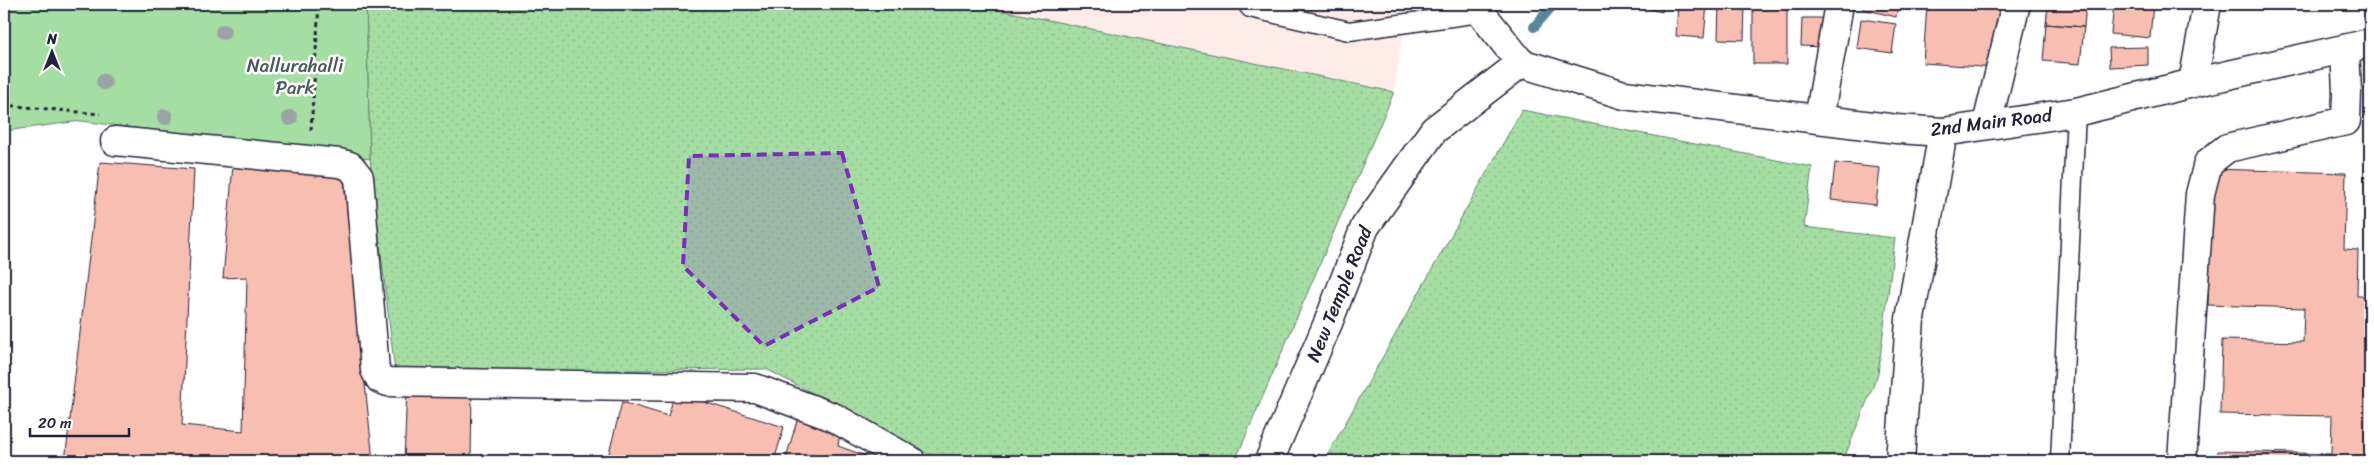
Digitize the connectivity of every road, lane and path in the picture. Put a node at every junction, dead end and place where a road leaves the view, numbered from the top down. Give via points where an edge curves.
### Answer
1 (319, 4) edge
2 (1247, 4) edge
3 (1839, 4) edge
4 (2016, 4) edge
5 (2207, 4) edge
6 (1477, 8) edge
7 (2357, 46) edge
8 (1521, 63) junction
9 (2193, 83) junction
10 (4, 105) edge
11 (2076, 112) junction
12 (103, 114) dead end
13 (1819, 119) junction
14 (1987, 124) junction
15 (1943, 132) junction
16 (311, 134) dead end
17 (115, 141) dead end
18 (911, 461) edge
19 (1270, 461) edge
20 (1900, 461) edge
21 (2060, 461) edge
22 (2182, 461) edge

1 - 16 path
2 - 6 lane via 1250,8 1349,31
3 - 13 street
4 - 14 street
5 - 9 street
6 - 8 street
7 - 9 street, 2nd Main Road
7 - 22 street via 2347,92 2346,121 2227,148 2208,163 2200,194
8 - 13 street, 2nd Main Road via 1624,95
8 - 19 street, New Temple Road via 1434,130 1365,227
9 - 11 street, 2nd Main Road
10 - 12 path
11 - 14 street, 2nd Main Road
11 - 21 lane
13 - 15 street, 2nd Main Road
14 - 15 street, 2nd Main Road
15 - 20 street via 1910,319
17 - 18 street via 350,166 359,177 376,370 380,379 388,382 755,388 833,417

